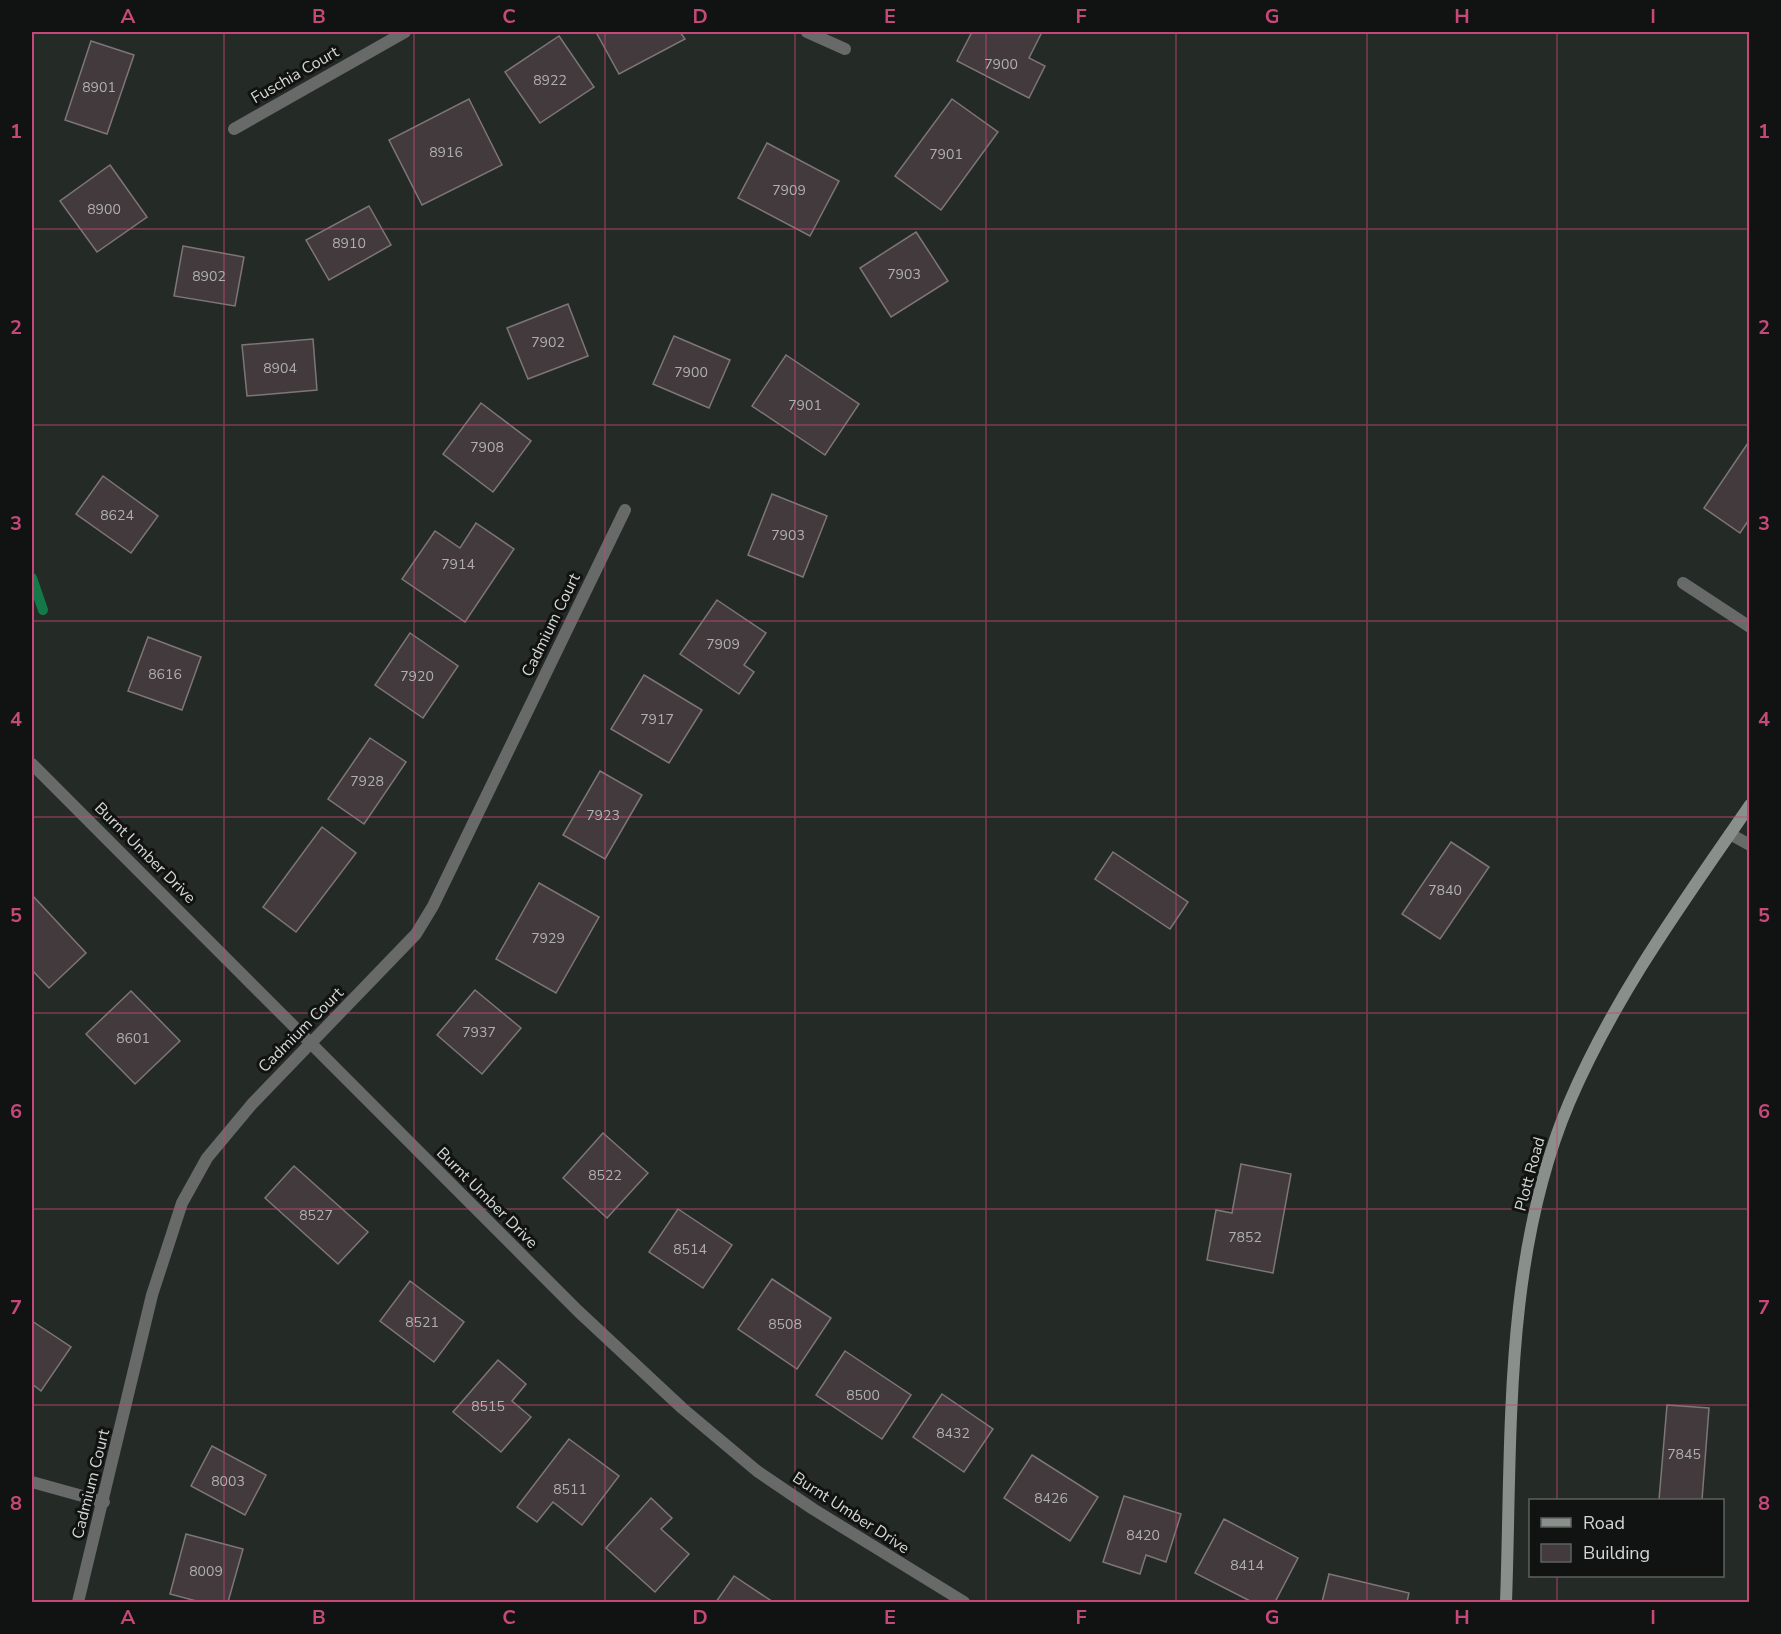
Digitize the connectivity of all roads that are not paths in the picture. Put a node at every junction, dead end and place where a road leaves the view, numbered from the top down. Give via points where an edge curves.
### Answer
1 (405, 32) edge
2 (807, 32) edge
3 (845, 49) dead end
4 (234, 129) dead end
5 (625, 510) dead end
6 (1683, 583) dead end
7 (1749, 627) edge
8 (32, 764) edge
9 (1749, 805) edge
10 (1730, 834) junction
11 (1749, 845) edge
12 (311, 1045) junction
13 (32, 1482) edge
14 (104, 1502) junction
15 (78, 1602) edge
16 (964, 1602) edge
17 (1506, 1602) edge

1 - 4 street, Fuschia Court
2 - 3 street
5 - 12 street, Cadmium Court via 434,906 416,934
6 - 7 street
8 - 12 street, Burnt Umber Drive
9 - 10 street, Plott Road
10 - 11 street
10 - 17 street, Plott Road via 1658,938 1608,1022 1569,1103 1546,1169 1517,1320
12 - 14 street, Cadmium Court via 252,1104 207,1158 182,1203 152,1295
12 - 16 street, Burnt Umber Drive via 578,1311 682,1408 757,1471 803,1503
13 - 14 street
14 - 15 street, Cadmium Court

